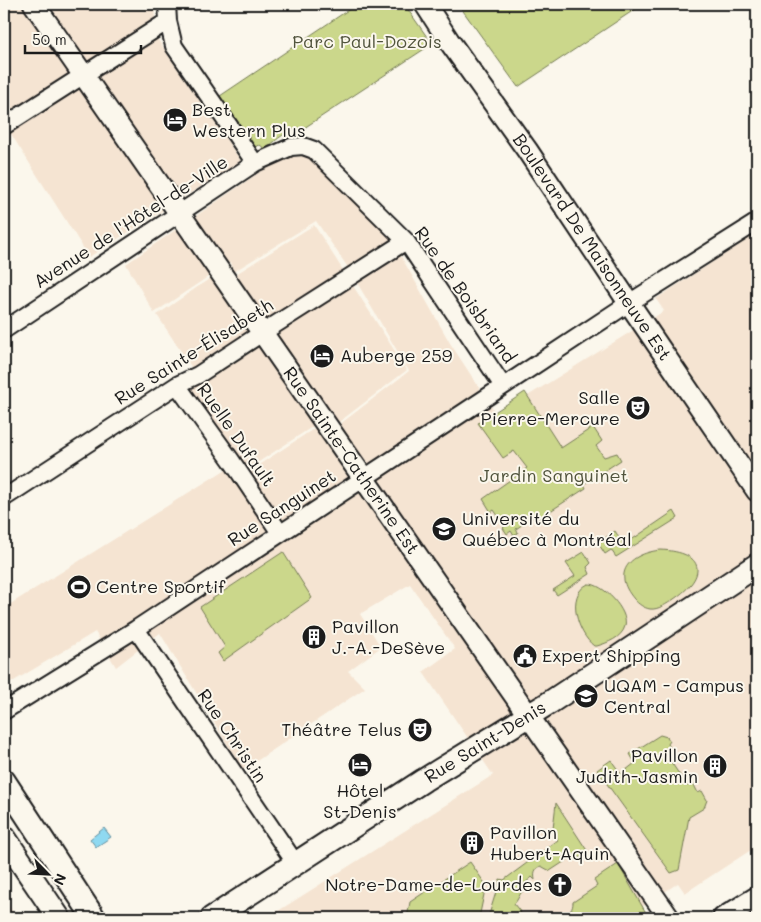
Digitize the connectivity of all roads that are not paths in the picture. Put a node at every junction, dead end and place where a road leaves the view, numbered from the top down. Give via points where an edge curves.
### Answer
1 (34, 4) edge
2 (167, 4) edge
3 (425, 4) edge
4 (168, 21) junction
5 (83, 75) junction
6 (4, 126) edge
7 (255, 164) junction
8 (180, 213) junction
9 (757, 222) edge
10 (406, 241) junction
11 (629, 304) junction
12 (4, 330) edge
13 (262, 333) junction
14 (177, 385) junction
15 (503, 386) junction
16 (364, 478) junction
17 (757, 491) edge
18 (4, 498) edge
19 (280, 533) junction
20 (757, 564) edge
21 (136, 629) junction
22 (4, 711) edge
23 (530, 716) junction
24 (4, 781) edge
25 (4, 837) edge
26 (296, 864) junction
27 (757, 897) edge
28 (58, 918) edge
29 (94, 918) edge
30 (212, 918) edge
31 (669, 918) edge
32 (723, 918) edge

1 - 5 street, Rue Sainte-Catherine Est
2 - 4 street
3 - 11 street, Boulevard De Maisonneuve Est
4 - 5 street
4 - 7 street via 174,46
5 - 6 street
5 - 8 street, Rue Sainte-Catherine Est
7 - 8 street, Avenue de l'Hôtel-de-Ville
7 - 10 street, Rue de Boisbriand via 290,147 303,146 314,150
8 - 12 street, Avenue de l'Hôtel-de-Ville
8 - 13 street, Rue Sainte-Catherine Est
9 - 11 street, Rue Sanguinet
10 - 13 street, Rue Sainte-Élisabeth
10 - 15 street, Rue de Boisbriand
11 - 15 street, Rue Sanguinet
11 - 17 street, Boulevard De Maisonneuve Est
13 - 14 street, Rue Sainte-Élisabeth
13 - 16 street, Rue Sainte-Catherine Est
14 - 18 street, Rue Sainte-Élisabeth
14 - 19 street, Ruelle Dufault
15 - 16 street, Rue Sanguinet
16 - 19 street, Rue Sanguinet
16 - 23 street, Rue Sainte-Catherine Est
19 - 21 street, Rue Sanguinet
20 - 23 main road, Rue Saint-Denis
21 - 22 street, Rue Sanguinet
21 - 26 street, Rue Christin
23 - 26 main road, Rue Saint-Denis via 424,780
23 - 31 street, Rue Sainte-Catherine Est
24 - 29 main road
25 - 28 main road
26 - 30 main road, Rue Saint-Denis
27 - 32 street

